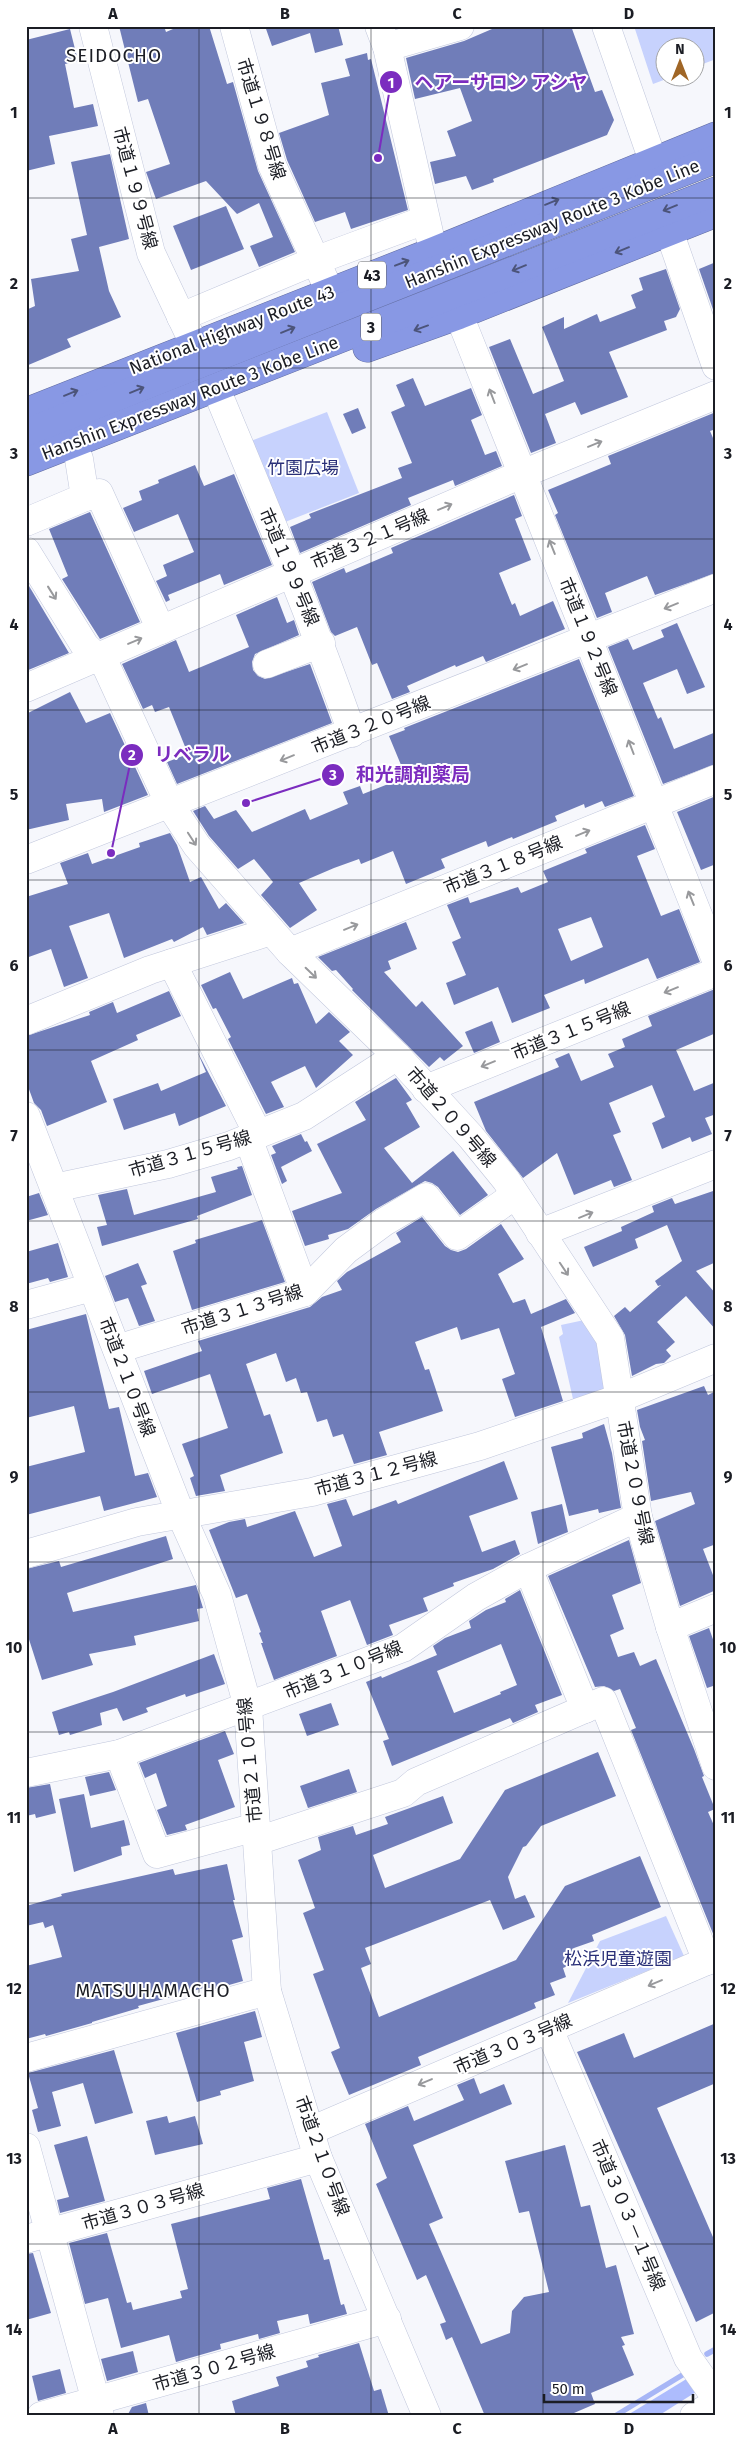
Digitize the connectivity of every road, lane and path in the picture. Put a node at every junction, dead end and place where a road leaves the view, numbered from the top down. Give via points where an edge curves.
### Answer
1 (93, 26) edge
2 (234, 26) edge
3 (460, 26) edge
4 (606, 26) edge
5 (383, 37) edge
6 (716, 136) edge
7 (716, 159) edge
8 (653, 161) junction
9 (716, 190) edge
10 (716, 213) edge
11 (425, 220) junction
12 (669, 231) junction
13 (434, 250) junction
14 (317, 260) junction
15 (330, 292) junction
16 (458, 315) junction
17 (181, 317) junction
18 (194, 344) junction
19 (716, 366) edge
20 (716, 395) edge
21 (222, 403) junction
22 (26, 412) edge
23 (26, 433) edge
24 (79, 459) junction
25 (26, 462) edge
26 (522, 474) junction
27 (26, 480) edge
28 (85, 497) junction
29 (26, 522) edge
30 (26, 551) edge
31 (290, 573) junction
32 (716, 588) edge
33 (161, 630) junction
34 (589, 639) junction
35 (321, 643) junction
36 (96, 657) junction
37 (267, 664) dead end
38 (26, 688) edge
39 (352, 733) junction
40 (716, 779) edge
41 (653, 804) junction
42 (170, 805) junction
43 (26, 860) edge
44 (710, 929) edge
45 (271, 931) junction
46 (290, 952) junction
47 (716, 960) edge
48 (172, 963) junction
49 (716, 972) edge
50 (26, 1021) edge
51 (397, 1056) junction
52 (426, 1089) junction
53 (26, 1116) edge
54 (253, 1136) junction
55 (716, 1164) edge
56 (42, 1175) edge
57 (515, 1195) junction
58 (540, 1233) junction
59 (92, 1287) junction
60 (305, 1292) junction
61 (26, 1305) edge
62 (117, 1349) junction
63 (716, 1358) edge
64 (620, 1398) junction
65 (181, 1515) junction
66 (638, 1517) junction
67 (26, 1554) edge
68 (528, 1568) junction
69 (716, 1608) edge
70 (670, 1627) junction
71 (248, 1706) junction
72 (585, 1708) junction
73 (119, 1754) junction
74 (716, 1766) edge
75 (26, 1773) edge
76 (257, 1834) junction
77 (711, 1959) edge
78 (268, 1991) junction
79 (549, 2028) junction
80 (26, 2058) edge
81 (310, 2131) junction
82 (26, 2147) edge
83 (318, 2158) junction
84 (38, 2236) edge
85 (387, 2318) junction
86 (716, 2398) edge
87 (716, 2403) edge
88 (98, 2409) edge
89 (42, 2416) edge
90 (427, 2416) edge
91 (694, 2416) edge

1 - 17 street, 市道１９９号線 via 151,254
2 - 14 street, 市道１９８号線 via 272,165
3 - 5 street
4 - 8 street
5 - 11 street
6 - 8 highway, National Highway Route 43 / 43
23 -> 7 highway, Hanshin Expressway Route 3 Kobe Line / 3
13 -> 8 highway, National Highway Route 43 / 43
9 -> 25 highway, Hanshin Expressway Route 3 Kobe Line / 3
10 - 12 highway
11 - 13 street
11 - 14 street
12 -> 16 highway
12 - 19 street
15 -> 13 highway, National Highway Route 43 / 43
14 - 15 street, 市道１９８号線
14 - 17 street
15 - 18 highway, National Highway Route 43 / 43
16 -> 21 highway
26 -> 16 street, 市道１９２号線
17 - 18 street, 市道１９９号線
22 -> 18 highway, National Highway Route 43 / 43
26 -> 20 street, 市道３２１号線
21 - 24 highway
21 - 31 street, 市道１９９号線
24 - 27 highway
24 - 28 street
31 -> 26 street, 市道３２１号線
34 -> 26 street, 市道１９２号線
28 - 29 street
28 - 33 street via 99,493
30 -> 36 street, 市道２０９号線 via 85,646
31 - 33 street, 市道３２１号線
31 - 35 street, 市道１９９号線
32 -> 34 street, 市道３２０号線
36 -> 33 street, 市道３２１号線
34 -> 39 street, 市道３２０号線
41 -> 34 street, 市道１９２号線
35 - 37 street
35 - 39 street, 市道１９９号線
36 - 38 street, 市道３２１号線
36 - 42 street, 市道２０９号線 via 106,666
39 -> 42 street, 市道３２０号線
40 - 41 street, 市道３１８号線
44 -> 41 street, 市道１９２号線
46 -> 41 street, 市道３１８号線
42 - 43 street, 市道３２０号線
42 -> 45 street, 市道２０９号線 via 197,846
44 - 47 street, 市道１９２号線
45 - 46 street, 市道２０９号線
45 - 48 street
46 -> 51 street, 市道２０９号線
48 - 50 street
48 - 54 street
49 -> 52 street, 市道３１５号線
51 - 52 street, 市道２０９号線
51 - 54 street, 市道３１５号線 via 304,1116
52 - 57 street, 市道２０９号線 via 470,1137
53 - 56 street, 市道２１０号線
54 - 56 street, 市道３１５号線 via 168,1164
54 - 60 street
58 -> 55 street
56 - 59 street, 市道２１０号線
57 - 58 street, 市道２０９号線
57 - 60 street, 市道３１３号線 via 458,1236 426,1197 346,1250
58 -> 64 street, 市道２０９号線 via 610,1338
59 - 61 street
59 - 62 street, 市道２１０号線
60 - 62 street, 市道３１３号線
62 - 65 street, 市道２１０号線
63 - 64 street, 市道３１２号線
64 - 65 street, 市道３１２号線 via 480,1446 312,1492
64 - 66 street, 市道２０９号線
65 - 67 street, 市道３１２号線 via 137,1522
65 - 71 street, 市道２１０号線 via 218,1595
66 - 68 street, 市道３１０号線
66 - 70 street, 市道２０９号線
68 - 71 street, 市道３１０号線 via 476,1597 403,1648
68 - 72 street
69 - 70 street
70 - 74 street, 市道２０９号線
71 - 73 street, 市道３１０号線
71 - 76 street, 市道２１０号線
72 - 76 street via 416,1782 403,1793
72 - 77 street via 603,1701
73 - 75 street, 市道３１０号線
73 - 76 street via 157,1854
76 - 78 street, 市道２１０号線
77 -> 79 street, 市道３０３号線
78 - 80 street
78 - 81 street, 市道２１０号線
79 -> 81 street, 市道３０３号線
79 - 86 street, 市道３０３－１号線 via 688,2358
81 - 83 street, 市道２１０号線
82 - 84 street
83 - 84 street, 市道３０３号線
83 - 85 street, 市道２１０号線
84 - 88 street
85 - 88 street, 市道３０２号線
85 - 90 street, 市道２１０号線
87 - 91 street
88 - 89 street, 市道３０２号線

